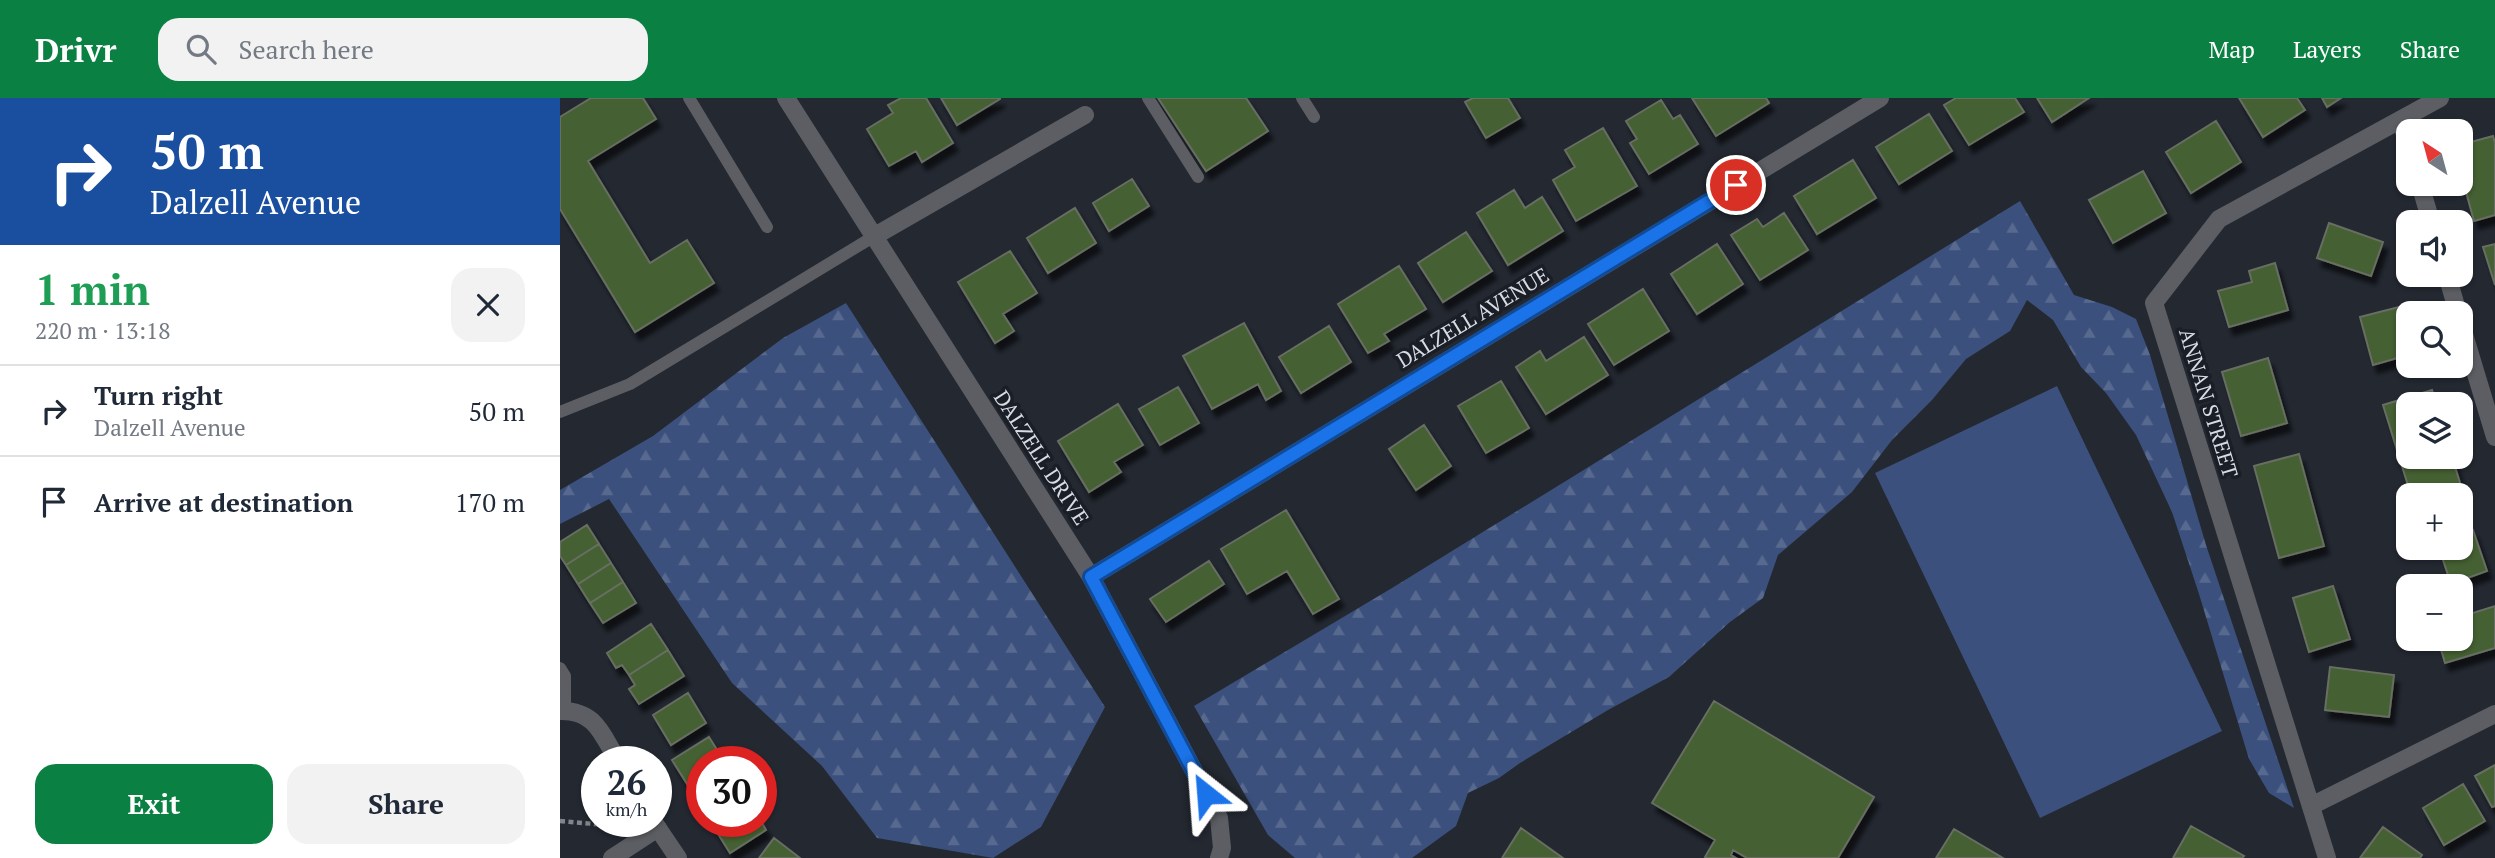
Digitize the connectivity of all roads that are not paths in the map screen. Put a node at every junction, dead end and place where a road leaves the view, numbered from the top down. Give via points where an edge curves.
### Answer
1 (690, 98) edge
2 (786, 98) edge
3 (1148, 98) edge
4 (1302, 98) edge
5 (1880, 98) edge
6 (2440, 98) edge
7 (1085, 116) dead end
8 (1314, 117) dead end
9 (2403, 119) edge
10 (2396, 123) edge
11 (1198, 177) dead end
12 (767, 227) dead end
13 (873, 237) junction
14 (2473, 364) edge
15 (560, 412) edge
16 (2495, 436) edge
17 (1091, 577) junction
18 (560, 668) edge
19 (563, 711) edge
20 (2495, 714) edge
21 (609, 746) edge
22 (2311, 806) junction
23 (640, 837) edge
24 (664, 837) edge
25 (2322, 854) edge
26 (612, 858) edge
27 (678, 858) edge
28 (1219, 858) edge

1 - 12 lane
2 - 13 street, DALZELL DRIVE
3 - 11 lane
4 - 8 lane
5 - 17 street, DALZELL AVENUE
6 - 9 street, ANNAN STREET
7 - 13 street
10 - 22 street, ANNAN STREET via 2219,219 2154,303
13 - 15 lane via 630,384
13 - 17 street, DALZELL DRIVE
14 - 16 street
17 - 28 street, DALZELL DRIVE via 1219,818
18 - 19 lane via 565,676
19 - 21 street via 593,719
20 - 22 street
22 - 25 street, ANNAN STREET
23 - 26 street
24 - 27 street

